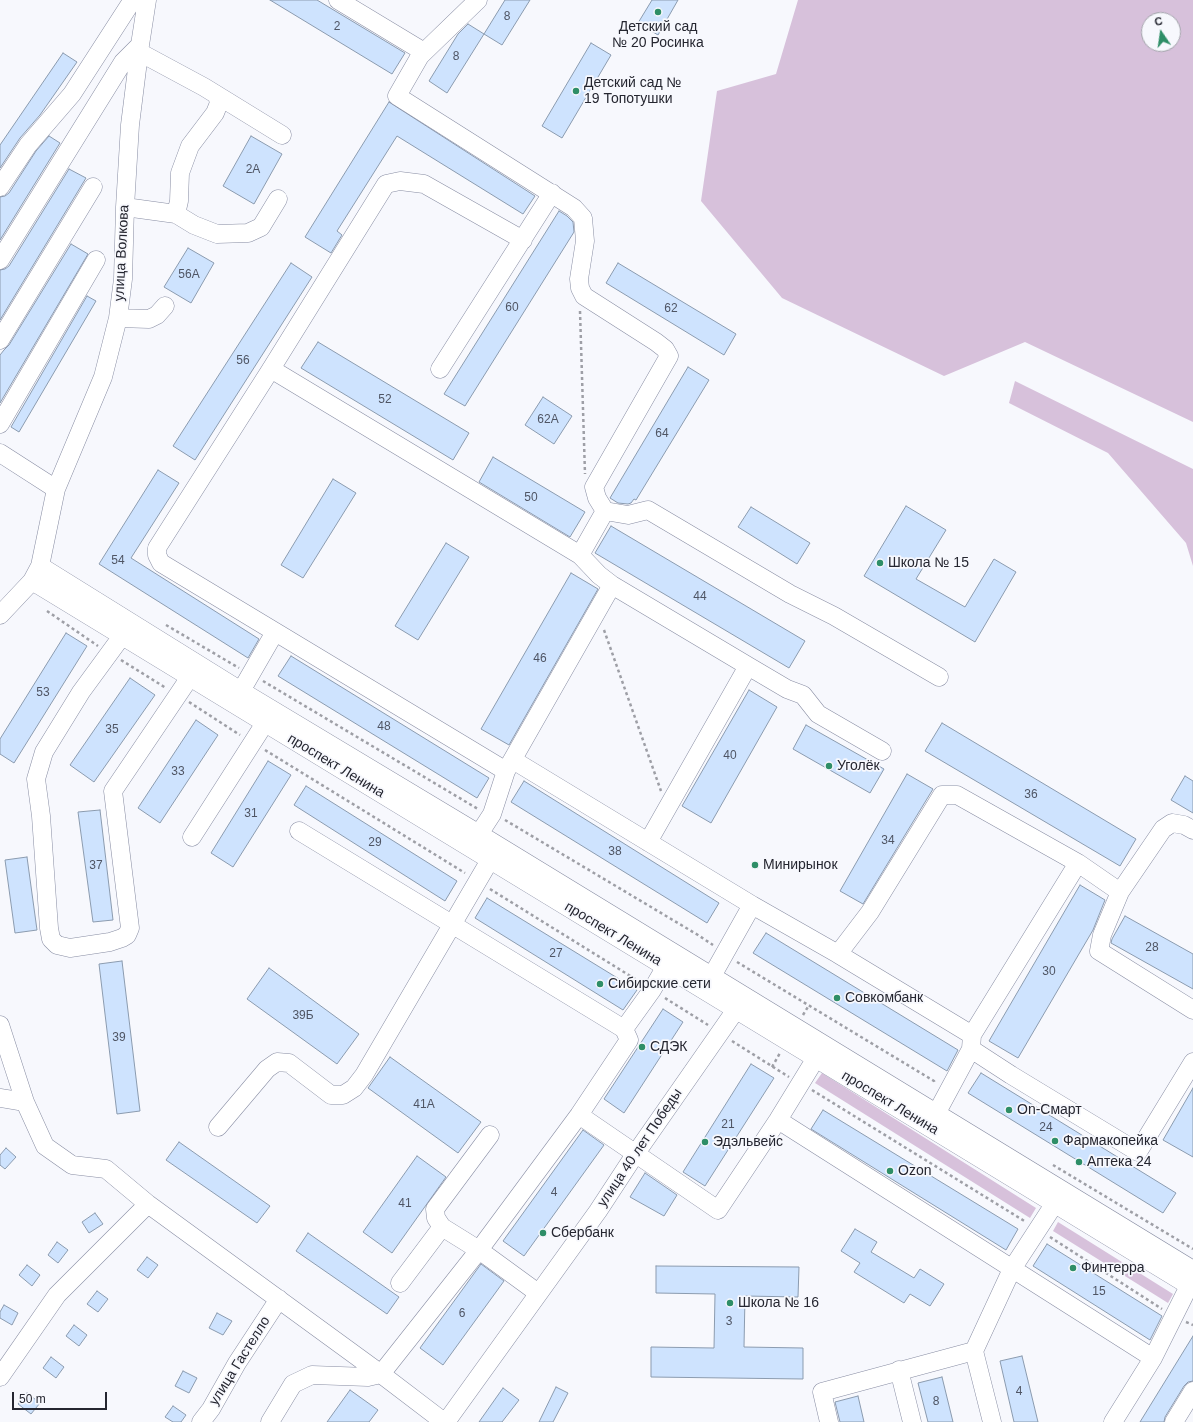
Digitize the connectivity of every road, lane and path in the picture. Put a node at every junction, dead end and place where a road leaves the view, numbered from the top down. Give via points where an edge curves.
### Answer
1 (137, 0) edge
2 (147, 0) edge
3 (338, 0) edge
4 (478, 0) edge
5 (140, 49) junction
6 (424, 52) junction
7 (217, 95) junction
8 (282, 135) dead end
9 (0, 187) edge
10 (93, 187) dead end
11 (552, 193) junction
12 (278, 198) dead end
13 (125, 207) junction
14 (176, 214) junction
15 (523, 240) junction
16 (0, 260) edge
17 (96, 260) dead end
18 (580, 288) junction
19 (165, 306) dead end
20 (118, 318) junction
21 (0, 340) edge
22 (271, 369) junction
23 (440, 369) dead end
24 (0, 424) edge
25 (0, 453) edge
26 (594, 487) junction
27 (56, 489) junction
28 (605, 511) junction
29 (580, 555) junction
30 (36, 574) junction
31 (612, 585) junction
32 (47, 611) dead end
33 (597, 612) junction
34 (0, 615) edge
35 (161, 622) dead end
36 (275, 632) junction
37 (122, 636) junction
38 (109, 653) junction
39 (748, 666) junction
40 (251, 674) junction
41 (190, 677) junction
42 (939, 677) dead end
43 (241, 690) junction
44 (178, 695) junction
45 (265, 723) junction
46 (252, 742) junction
47 (882, 751) dead end
48 (510, 765) junction
49 (667, 809) junction
50 (492, 814) junction
51 (1193, 830) edge
52 (299, 832) dead end
53 (479, 834) junction
54 (192, 838) dead end
55 (648, 842) junction
56 (490, 860) junction
57 (1078, 864) junction
58 (478, 881) junction
59 (1120, 892) junction
60 (752, 905) junction
61 (452, 925) junction
62 (725, 954) junction
63 (838, 954) junction
64 (666, 966) junction
65 (712, 976) junction
66 (652, 990) junction
67 (740, 1003) junction
68 (1193, 1010) edge
69 (0, 1025) edge
70 (624, 1029) junction
71 (720, 1033) junction
72 (971, 1042) junction
73 (816, 1058) junction
74 (1193, 1062) edge
75 (800, 1084) junction
76 (0, 1098) edge
77 (944, 1098) junction
78 (25, 1102) junction
79 (936, 1114) junction
80 (579, 1115) junction
81 (778, 1120) junction
82 (218, 1127) dead end
83 (490, 1135) dead end
84 (636, 1153) junction
85 (1052, 1165) dead end
86 (1055, 1203) junction
87 (148, 1204) junction
88 (442, 1227) junction
89 (1037, 1229) junction
90 (1193, 1249) edge
91 (479, 1250) junction
92 (1012, 1269) junction
93 (1192, 1282) edge
94 (400, 1283) dead end
95 (538, 1293) junction
96 (279, 1299) junction
97 (1174, 1316) junction
98 (974, 1351) junction
99 (1153, 1358) junction
100 (899, 1370) junction
101 (382, 1374) junction
102 (0, 1377) edge
103 (1193, 1391) edge
104 (201, 1422) edge
105 (270, 1422) edge
106 (445, 1422) edge
107 (829, 1422) edge
108 (912, 1422) edge
109 (992, 1422) edge
110 (1113, 1422) edge
111 (1174, 1422) edge

1 - 9 street via 132,1 72,94 28,145
2 - 5 street, улица Волкова
3 - 6 street
4 - 6 street
5 - 7 street
5 - 13 street, улица Волкова via 130,125
5 - 16 street via 123,62
6 - 11 street via 397,96
7 - 8 street
7 - 14 street via 215,114 190,146 180,173
10 - 21 street
11 - 15 street
11 - 18 street via 574,208 583,218 585,241
12 - 14 street via 260,227 248,233 217,234
13 - 14 street
13 - 20 street, улица Волкова via 123,279
15 - 22 street via 424,184 400,181 386,184
15 - 23 street
17 - 24 street
18 - 26 path via 584,472
18 - 26 street via 584,296 656,342 669,356
19 - 20 street via 149,319
20 - 27 street, улица Волкова via 103,377
22 - 29 street
22 - 36 street via 157,548 157,555 161,563
25 - 27 street
26 - 28 street
27 - 30 street, улица Волкова
28 - 29 street
28 - 42 street via 628,515 648,510 790,594 834,616
29 - 31 street
30 - 34 street
30 - 37 street, проспект Ленина
30 - 43 street, проспект Ленина
31 - 33 street
31 - 39 street
32 - 38 path
33 - 48 street
33 - 49 path
35 - 40 path
36 - 40 street
36 - 48 street
37 - 38 street
37 - 41 street, проспект Ленина
38 - 44 path
38 - 44 street via 81,692 44,752 36,779 49,928 51,939 57,945 70,948 110,942 127,935 130,928 113,791
39 - 47 street via 786,689 803,695 818,714
39 - 49 street
40 - 43 street
40 - 50 path via 475,808
41 - 44 street
41 - 45 street, проспект Ленина
43 - 53 street, проспект Ленина
44 - 46 path
45 - 46 street
45 - 56 street, проспект Ленина
46 - 54 street
46 - 58 path
48 - 50 street
48 - 55 street
49 - 55 street
50 - 53 street
50 - 62 path via 692,931
51 - 59 street via 1184,824 1172,822 1163,829
52 - 61 street
53 - 65 street, проспект Ленина
55 - 60 street
56 - 58 street
56 - 64 street, проспект Ленина
57 - 59 street
57 - 63 street via 957,795 942,795 870,912
57 - 72 street
58 - 61 street
58 - 66 path
59 - 68 street via 1102,935 1099,951
60 - 62 street
60 - 63 street
61 - 70 street
61 - 82 street via 354,1088 342,1095 331,1095 289,1063 277,1062 267,1070
62 - 65 street
62 - 77 path via 934,1081
63 - 72 street
64 - 66 street
64 - 67 street, проспект Ленина
65 - 67 street, проспект Ленина
66 - 70 street
66 - 71 path
67 - 71 street, улица 40 лет Победы
67 - 73 street, проспект Ленина
67 - 79 street, проспект Ленина
69 - 78 street
70 - 80 street via 629,1040
71 - 75 path
71 - 84 street, улица 40 лет Победы
72 - 74 street via 1011,1075 1138,1152
72 - 77 street
73 - 75 street
73 - 86 street, проспект Ленина
75 - 81 street
75 - 89 path
76 - 78 street
77 - 79 street
78 - 87 street via 45,1146 72,1165 106,1169
79 - 93 street, проспект Ленина
80 - 84 street
80 - 91 street
81 - 84 street via 718,1210
81 - 92 street
83 - 88 street via 435,1209 436,1218
84 - 95 street, улица 40 лет Победы via 598,1211
85 - 90 path
86 - 89 street
86 - 93 street, проспект Ленина
87 - 96 street
87 - 102 street via 57,1295
88 - 91 street
88 - 94 street
89 - 92 street
89 - 97 path
91 - 95 street
91 - 101 street
92 - 98 street
92 - 99 street
93 - 97 street
95 - 106 street, улица 40 лет Победы
96 - 101 street
96 - 104 street, улица Гастелло
97 - 99 street
98 - 100 street
98 - 109 street
99 - 110 street
100 - 107 street via 822,1392
100 - 108 street
101 - 105 street via 368,1377 312,1376 294,1384
101 - 106 street
103 - 111 street

